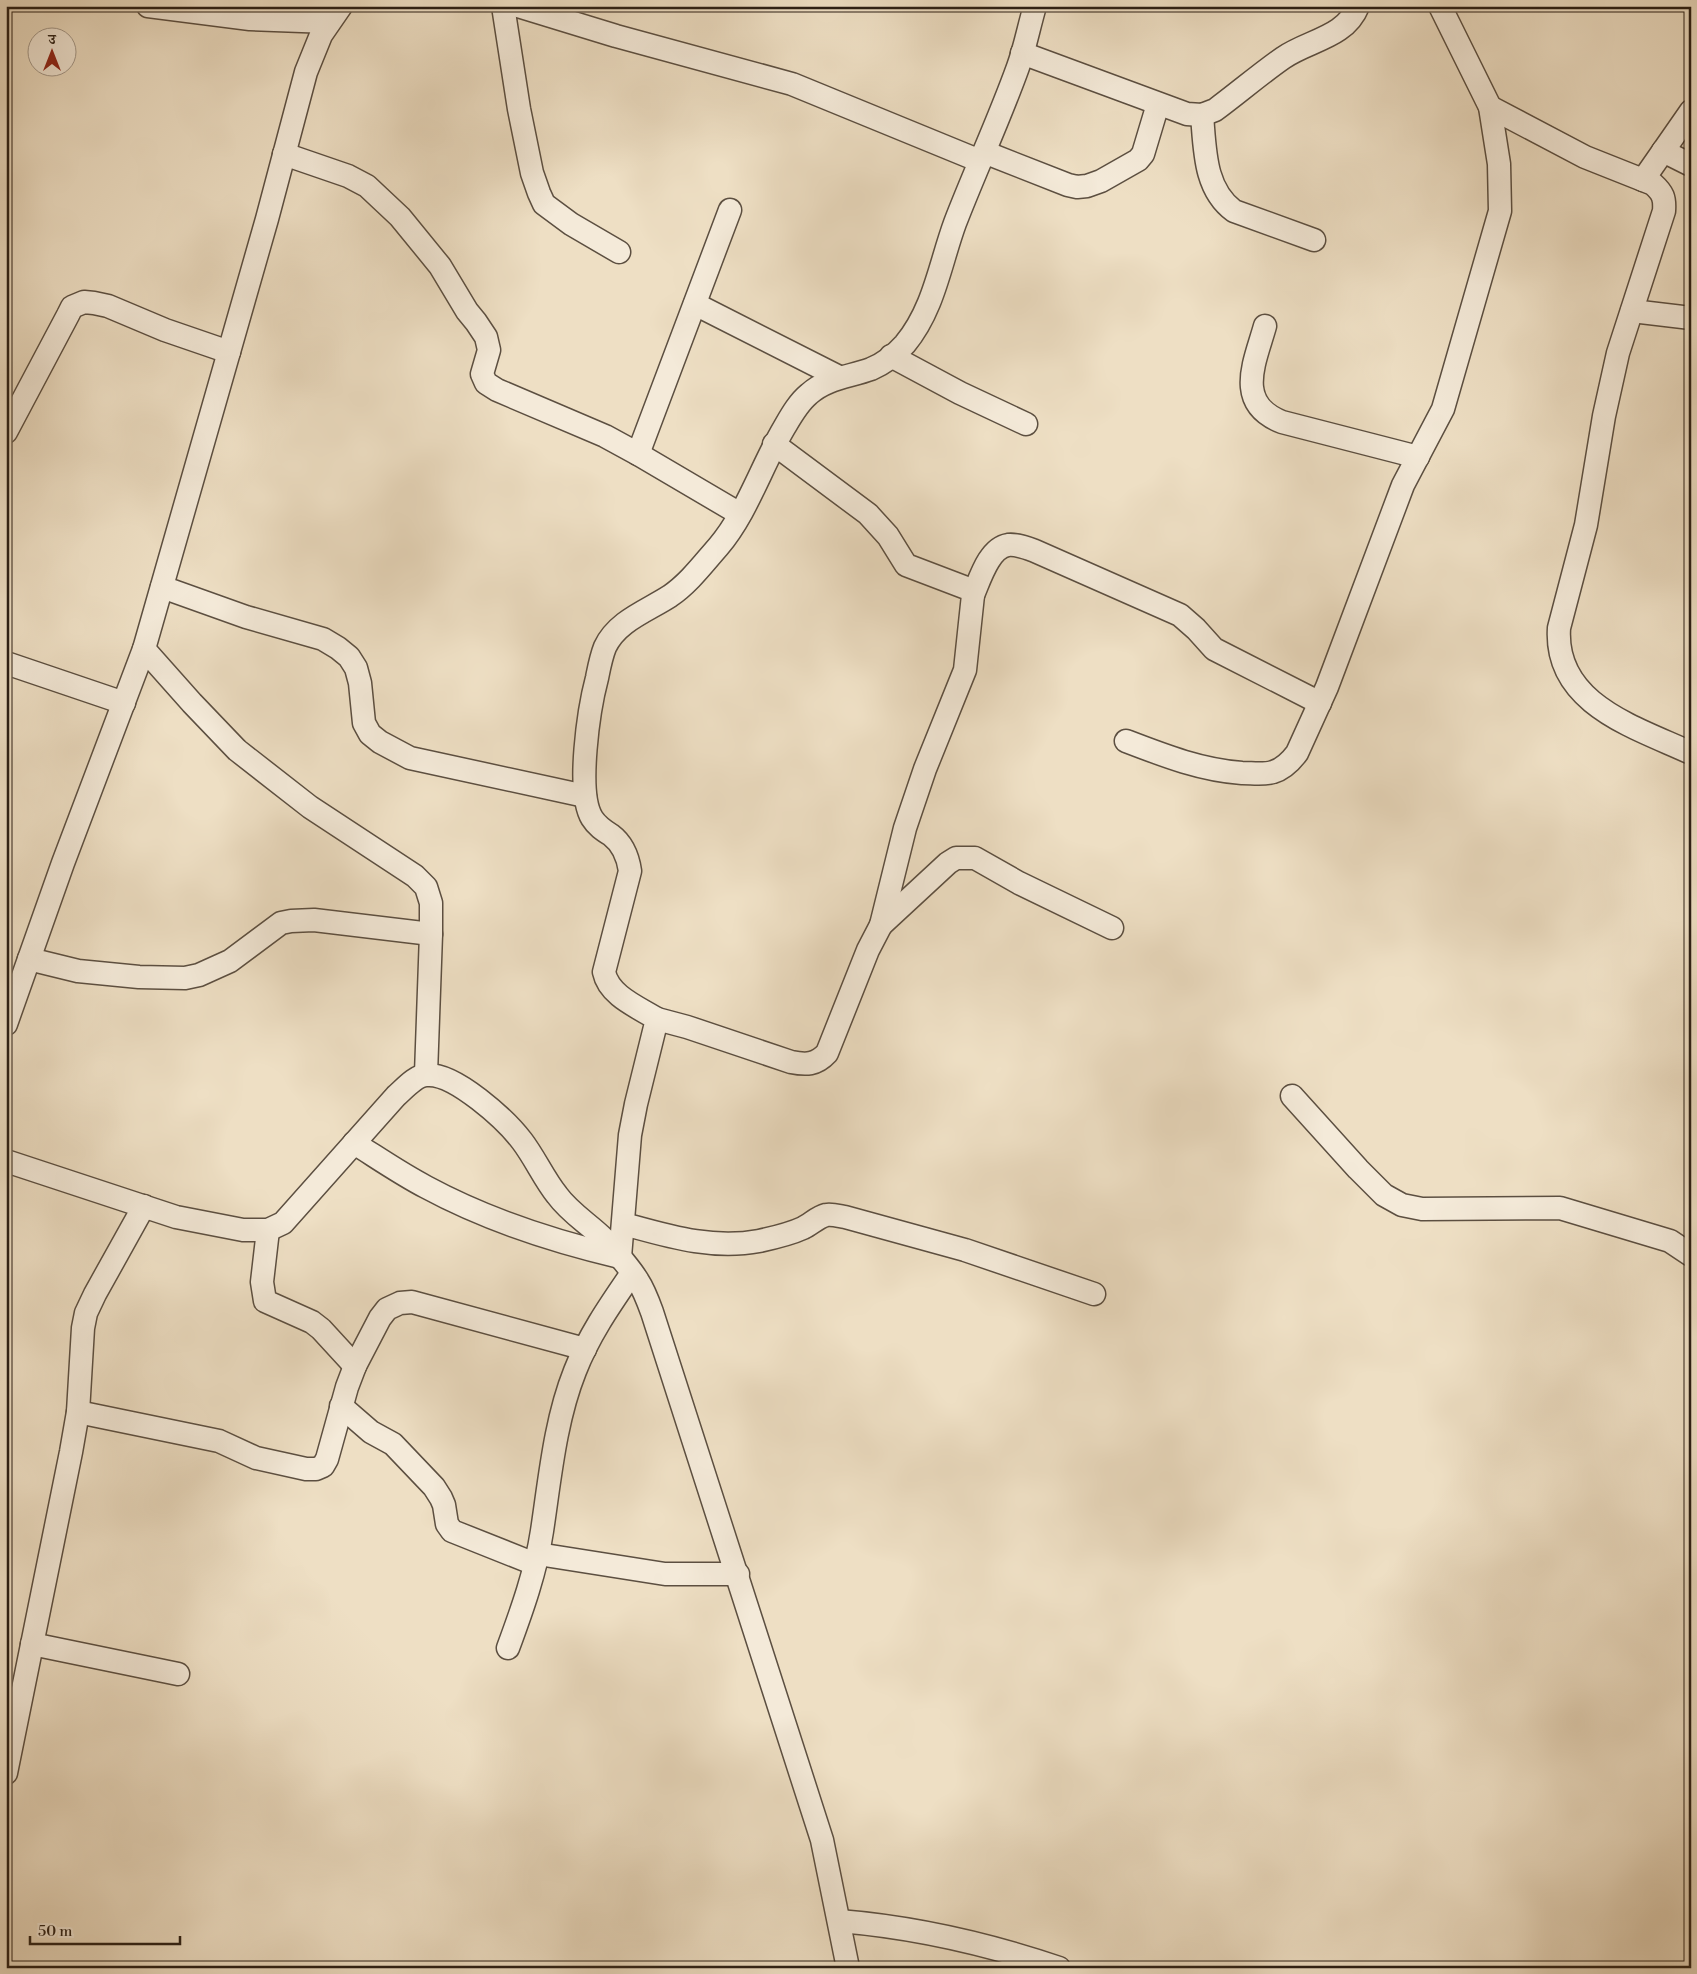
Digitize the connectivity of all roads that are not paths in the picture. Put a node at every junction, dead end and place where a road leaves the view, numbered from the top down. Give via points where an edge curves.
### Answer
1 (148, 6) edge
2 (503, 6) edge
3 (518, 6) edge
4 (1035, 6) edge
5 (1358, 6) edge
6 (1440, 6) edge
7 (335, 14) edge
8 (1022, 53) junction
9 (1158, 104) junction
10 (1490, 107) junction
11 (1691, 111) edge
12 (1202, 115) junction
13 (1662, 151) junction
14 (284, 154) junction
15 (982, 157) junction
16 (1691, 165) edge
17 (1643, 180) junction
18 (730, 210) dead end
19 (1314, 240) dead end
20 (619, 252) dead end
21 (695, 304) junction
22 (1632, 311) junction
23 (1691, 318) edge
24 (1265, 326) dead end
25 (229, 352) junction
26 (891, 356) junction
27 (839, 377) junction
28 (1026, 424) dead end
29 (6, 432) edge
30 (774, 444) junction
31 (638, 454) junction
32 (1418, 457) junction
33 (740, 514) junction
34 (162, 587) junction
35 (973, 594) junction
36 (144, 649) junction
37 (6, 663) edge
38 (124, 702) junction
39 (1320, 703) junction
40 (1126, 741) dead end
41 (1691, 753) edge
42 (586, 796) junction
43 (881, 925) junction
44 (1112, 928) dead end
45 (432, 934) junction
46 (29, 959) junction
47 (657, 1019) junction
48 (6, 1024) edge
49 (426, 1074) junction
50 (1292, 1096) dead end
51 (354, 1143) junction
52 (6, 1161) edge
53 (144, 1206) junction
54 (624, 1224) junction
55 (268, 1230) junction
56 (1691, 1255) edge
57 (626, 1265) junction
58 (1094, 1294) dead end
59 (584, 1350) junction
60 (355, 1366) junction
61 (341, 1406) junction
62 (78, 1412) junction
63 (536, 1559) junction
64 (738, 1574) junction
65 (32, 1644) junction
66 (508, 1648) dead end
67 (178, 1674) dead end
68 (6, 1773) edge
69 (839, 1921) junction
70 (848, 1968) edge
71 (1059, 1968) edge

1 - 7 street via 250,19
2 - 20 street via 532,173 544,204
3 - 15 street via 792,84
4 - 8 street
5 - 12 street via 1337,32 1283,58 1215,110
6 - 10 street
7 - 14 street via 321,35 306,72
8 - 9 street
8 - 15 street
9 - 12 street via 1187,114
9 - 15 street via 1143,154 1138,160 1088,186 1068,185
10 - 17 street via 1585,157
10 - 32 street via 1499,164 1500,211 1443,409
11 - 13 street
12 - 19 street via 1210,178 1224,204 1234,211
13 - 16 street
13 - 17 street
14 - 25 street
14 - 31 street via 368,186 400,217 440,266 486,337 488,350 482,374 486,383
15 - 26 street via 954,226 928,306 904,344
17 - 22 street via 1661,191 1665,199 1664,211
18 - 21 street
21 - 27 street
21 - 31 street
22 - 23 street
22 - 41 street via 1618,353 1586,525 1559,628 1560,654 1566,671 1582,694 1604,712
24 - 32 street via 1250,384 1251,392 1265,413 1282,422
25 - 29 street via 108,306 84,302 72,307
25 - 34 street
26 - 27 street via 872,369
26 - 28 street
27 - 30 street via 821,384 806,396
30 - 33 street
30 - 35 street via 868,514 888,536 906,565 963,585
31 - 33 street
32 - 39 street via 1387,525
33 - 42 street via 729,533 685,584 624,623 605,648 596,681 586,749
34 - 36 street
34 - 42 street via 246,617 323,639 338,648 356,668 364,723 370,734 410,758
35 - 39 street via 992,556 1000,549 1015,545 1035,551 1180,616 1214,649
35 - 43 street via 966,670 904,828
36 - 38 street
36 - 45 street via 237,750 310,807 415,876 426,887 431,903
37 - 38 street
38 - 46 street
39 - 40 street via 1297,753 1272,772 1256,774 1202,768
42 - 47 street via 590,814 599,828 620,845 628,858 630,871 608,952 604,972 606,981 612,990
43 - 44 street via 948,863 967,857 976,858 1019,883
43 - 47 street via 827,1053 813,1063 791,1062
45 - 46 street via 314,920 291,921 281,924 230,961 185,978 78,971
45 - 49 street
46 - 48 street
47 - 54 street via 630,1136
49 - 51 street via 396,1096
49 - 57 street via 445,1078 464,1089 499,1118 520,1140 556,1195 603,1238
50 - 56 street via 1377,1189 1402,1205 1422,1209 1560,1208 1670,1242
51 - 55 street via 283,1222
51 - 57 street via 425,1187 462,1205 535,1235
52 - 53 street
53 - 55 street via 176,1217 243,1230
53 - 62 street via 86,1313 82,1328
54 - 57 street
54 - 58 street via 692,1242 739,1243 783,1235 828,1215 845,1217 965,1250
55 - 60 street via 262,1282 265,1301 312,1322
57 - 59 street
57 - 64 street via 638,1281 652,1312
59 - 60 street via 412,1302 387,1309
59 - 63 street via 562,1415
60 - 61 street
61 - 62 street via 327,1459 316,1469 256,1458 219,1441
61 - 63 street via 392,1444 434,1487 442,1498 447,1524 452,1531
62 - 65 street
63 - 64 street via 665,1574
63 - 66 street
64 - 69 street via 822,1840
65 - 67 street
65 - 68 street
69 - 70 street
69 - 71 street via 883,1925 967,1942

